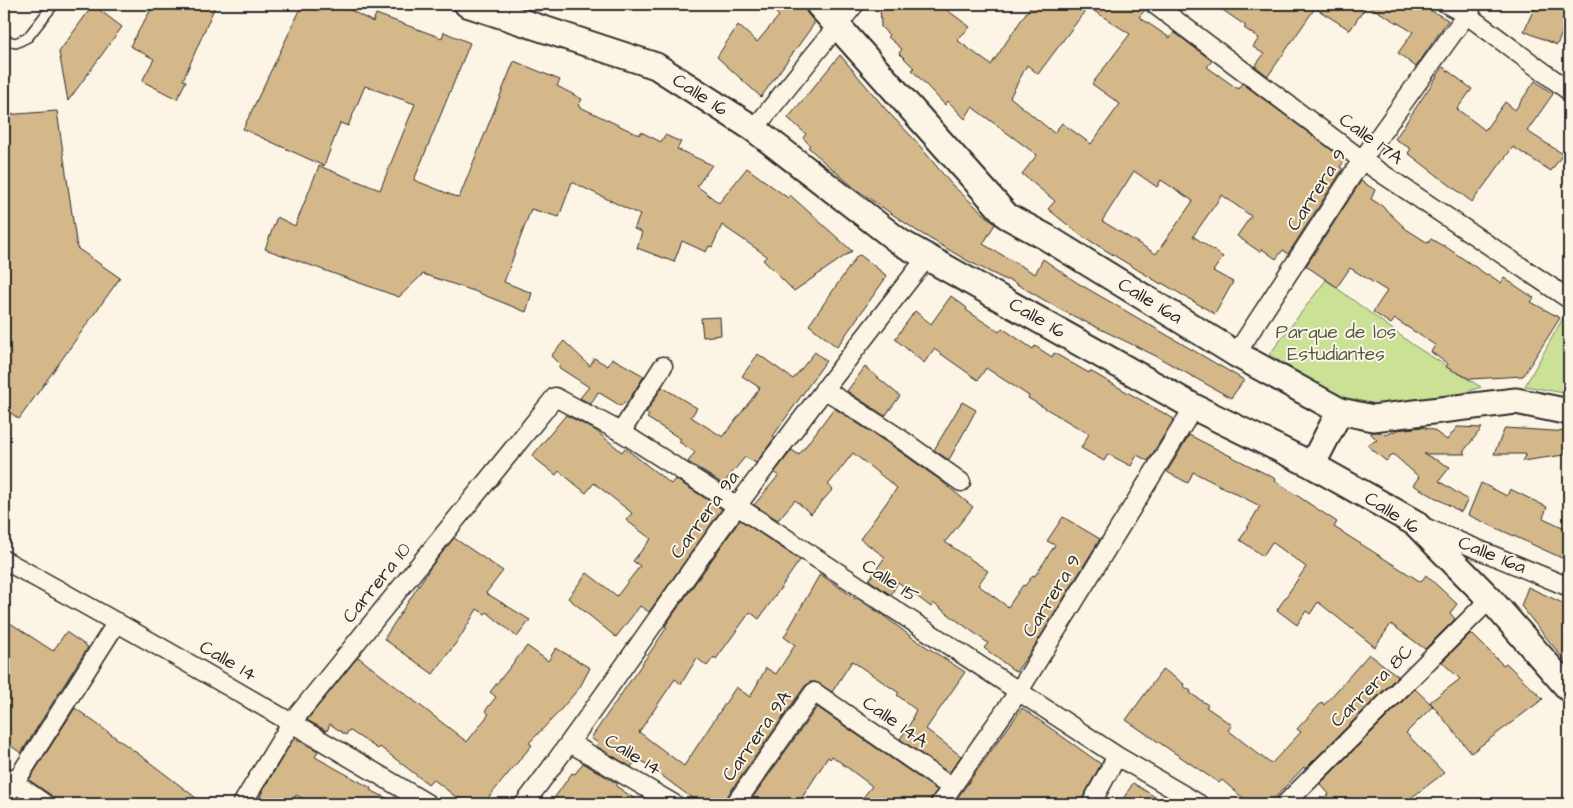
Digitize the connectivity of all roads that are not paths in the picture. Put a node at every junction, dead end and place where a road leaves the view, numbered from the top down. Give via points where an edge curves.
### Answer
1 (54, 4) edge
2 (467, 4) edge
3 (818, 4) edge
4 (855, 4) edge
5 (1154, 4) edge
6 (1447, 4) edge
7 (1470, 9) edge
8 (839, 26) junction
9 (4, 40) edge
10 (1568, 92) edge
11 (754, 129) junction
12 (1362, 160) junction
13 (928, 256) junction
14 (1569, 299) edge
15 (1236, 354) junction
16 (663, 366) dead end
17 (824, 389) junction
18 (555, 397) joint
19 (1194, 406) junction
20 (1340, 411) junction
21 (1569, 412) edge
22 (621, 432) junction
23 (1312, 465) junction
24 (961, 482) dead end
25 (737, 506) junction
26 (1414, 523) junction
27 (4, 560) edge
28 (1569, 587) edge
29 (1490, 599) junction
30 (117, 622) junction
31 (1569, 689) edge
32 (1019, 691) junction
33 (814, 692) joint
34 (292, 722) junction
35 (570, 743) junction
36 (1117, 756) junction
37 (10, 779) edge
38 (952, 787) junction
39 (4, 800) edge
40 (45, 804) edge
41 (242, 804) edge
42 (428, 804) edge
43 (524, 804) edge
44 (674, 804) edge
45 (735, 804) edge
46 (940, 804) edge
47 (1091, 804) edge
48 (1199, 804) edge
49 (1285, 804) edge

1 - 9 lane via 28,37 16,44
2 - 11 main road, Calle 16 via 656,66
3 - 8 main road, Calle 16a
4 - 8 street
5 - 12 street, Calle 17A
6 - 7 street
7 - 10 street
7 - 12 street, Carrera 9
8 - 11 street
8 - 15 main road, Calle 16a via 1007,216
11 - 13 main road, Calle 16 via 900,242
12 - 14 street, Calle 17A
12 - 15 street, Carrera 9
13 - 17 street, Carrera 9a
13 - 19 main road, Calle 16
15 - 20 main road, Calle 16a
16 - 22 street
17 - 24 street
17 - 25 street, Carrera 9a
18 - 22 street, Calle 15
18 - 34 street, Carrera 10
19 - 23 main road, Calle 16
19 - 32 street, Carrera 9
20 - 21 main road, Calle 16a via 1373,418 1516,401
20 - 23 main road
22 - 25 street, Calle 15
23 - 26 main road, Calle 16
25 - 32 street, Calle 15
25 - 35 street, Carrera 9a
26 - 28 street, Calle 16a
26 - 29 main road, Calle 16
27 - 30 street, Calle 14
29 - 31 main road, Calle 16
29 - 49 street, Carrera 8C
30 - 34 street, Calle 14
30 - 37 street
32 - 36 street, Calle 15
32 - 38 street, Carrera 9
33 - 38 street, Calle 14A
33 - 45 street, Carrera 9A
34 - 41 street, Carrera 10
34 - 42 street, Calle 14
35 - 43 street, Carrera 9a
35 - 44 street, Calle 14
36 - 47 street
36 - 48 street, Calle 15
37 - 39 street
37 - 40 street
38 - 46 street, Carrera 9

